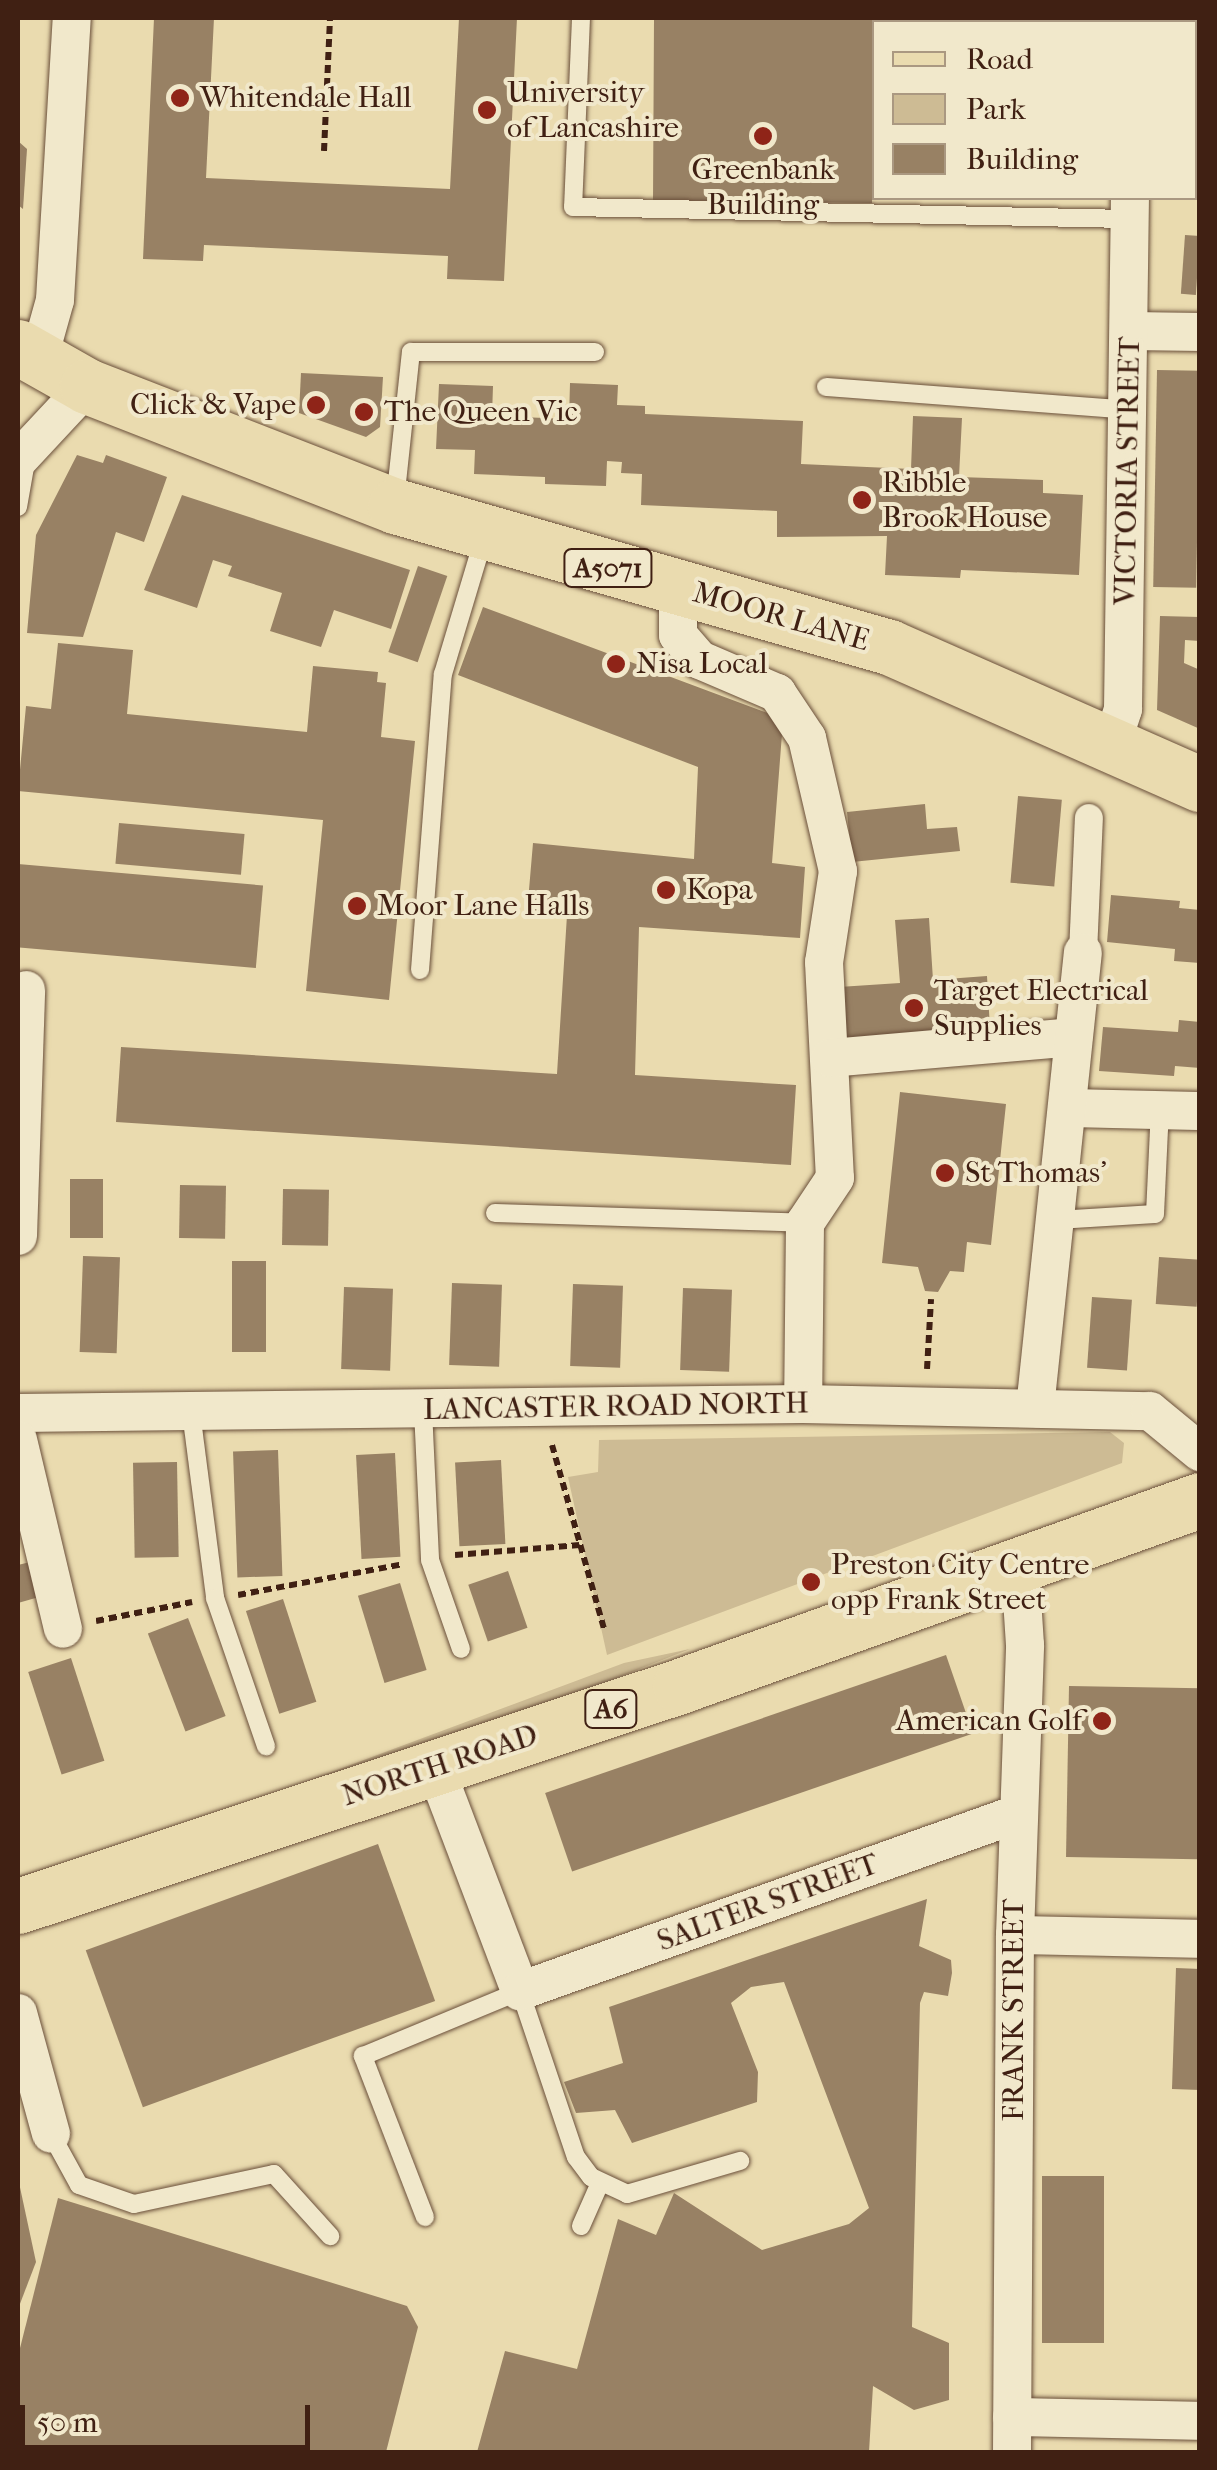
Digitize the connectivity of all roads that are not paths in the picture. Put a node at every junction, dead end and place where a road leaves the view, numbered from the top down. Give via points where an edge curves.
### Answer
1 (72, 18) edge
2 (580, 18) edge
3 (1130, 208) edge
4 (1132, 331) junction
5 (1200, 332) edge
6 (594, 352) dead end
7 (28, 354) edge
8 (86, 386) junction
9 (826, 387) dead end
10 (1130, 410) junction
11 (22, 458) edge
12 (394, 506) junction
13 (18, 507) edge
14 (485, 532) junction
15 (678, 588) junction
16 (1112, 743) junction
17 (1200, 784) edge
18 (1089, 818) dead end
19 (1083, 953) joint
20 (420, 970) dead end
21 (26, 990) dead end
22 (1072, 1037) junction
23 (830, 1058) junction
24 (1068, 1108) junction
25 (1160, 1109) junction
26 (1200, 1111) edge
27 (496, 1212) dead end
28 (1057, 1220) junction
29 (805, 1223) junction
30 (18, 1236) edge
31 (802, 1404) junction
32 (1035, 1408) junction
33 (423, 1410) junction
34 (191, 1412) junction
35 (18, 1413) edge
36 (18, 1440) edge
37 (1200, 1452) edge
38 (1200, 1500) edge
39 (1020, 1567) junction
40 (64, 1629) road end
41 (462, 1649) dead end
42 (266, 1746) dead end
43 (435, 1767) junction
44 (1017, 1814) junction
45 (18, 1906) edge
46 (1014, 1935) junction
47 (1200, 1938) edge
48 (520, 1991) junction
49 (18, 2013) edge
50 (51, 2134) joint
51 (740, 2162) dead end
52 (600, 2183) junction
53 (425, 2217) dead end
54 (580, 2226) dead end
55 (330, 2236) dead end
56 (1200, 2422) edge
57 (1012, 2435) edge

1 - 7 street via 55,300
2 - 3 lane via 573,207
3 - 4 street, VICTORIA STREET
4 - 5 street
4 - 10 street, VICTORIA STREET
6 - 12 lane via 411,352
7 - 8 main road, MOOR LANE / A5071
8 - 11 street
8 - 12 main road, MOOR LANE / A5071
9 - 10 lane
10 - 16 street, VICTORIA STREET via 1123,709
11 - 13 lane
12 - 14 main road, MOOR LANE / A5071
14 - 15 main road, MOOR LANE / A5071
14 - 20 lane via 443,674
15 - 16 main road, MOOR LANE / A5071 via 889,647
15 - 23 street via 678,635 700,660 777,693 807,738 838,871 824,962
16 - 17 main road, MOOR LANE / A5071
18 - 19 street
19 - 22 street
21 - 30 street
22 - 23 street
22 - 24 street
23 - 29 street via 835,1178
24 - 25 street
24 - 28 street
25 - 26 street
25 - 28 lane via 1155,1214
27 - 29 lane
28 - 32 street
29 - 31 street
31 - 32 street, LANCASTER ROAD NORTH
31 - 33 street, LANCASTER ROAD NORTH
32 - 37 street, LANCASTER ROAD NORTH via 1150,1411
33 - 34 street, LANCASTER ROAD NORTH
33 - 41 lane via 430,1560
34 - 35 street, LANCASTER ROAD NORTH
34 - 42 lane via 215,1598
36 - 40 street
38 - 39 main road, NORTH ROAD / A6
39 - 43 main road, NORTH ROAD / A6
39 - 44 street, FRANK STREET via 1026,1644
43 - 45 main road, NORTH ROAD / A6
43 - 48 street
44 - 46 street, FRANK STREET
44 - 48 street, SALTER STREET
46 - 47 street
46 - 57 street, FRANK STREET
48 - 52 lane via 576,2158
48 - 53 lane via 363,2056
49 - 50 street
50 - 55 lane via 79,2185 134,2204 274,2174
51 - 52 lane via 626,2194
52 - 54 lane
56 - 57 street

